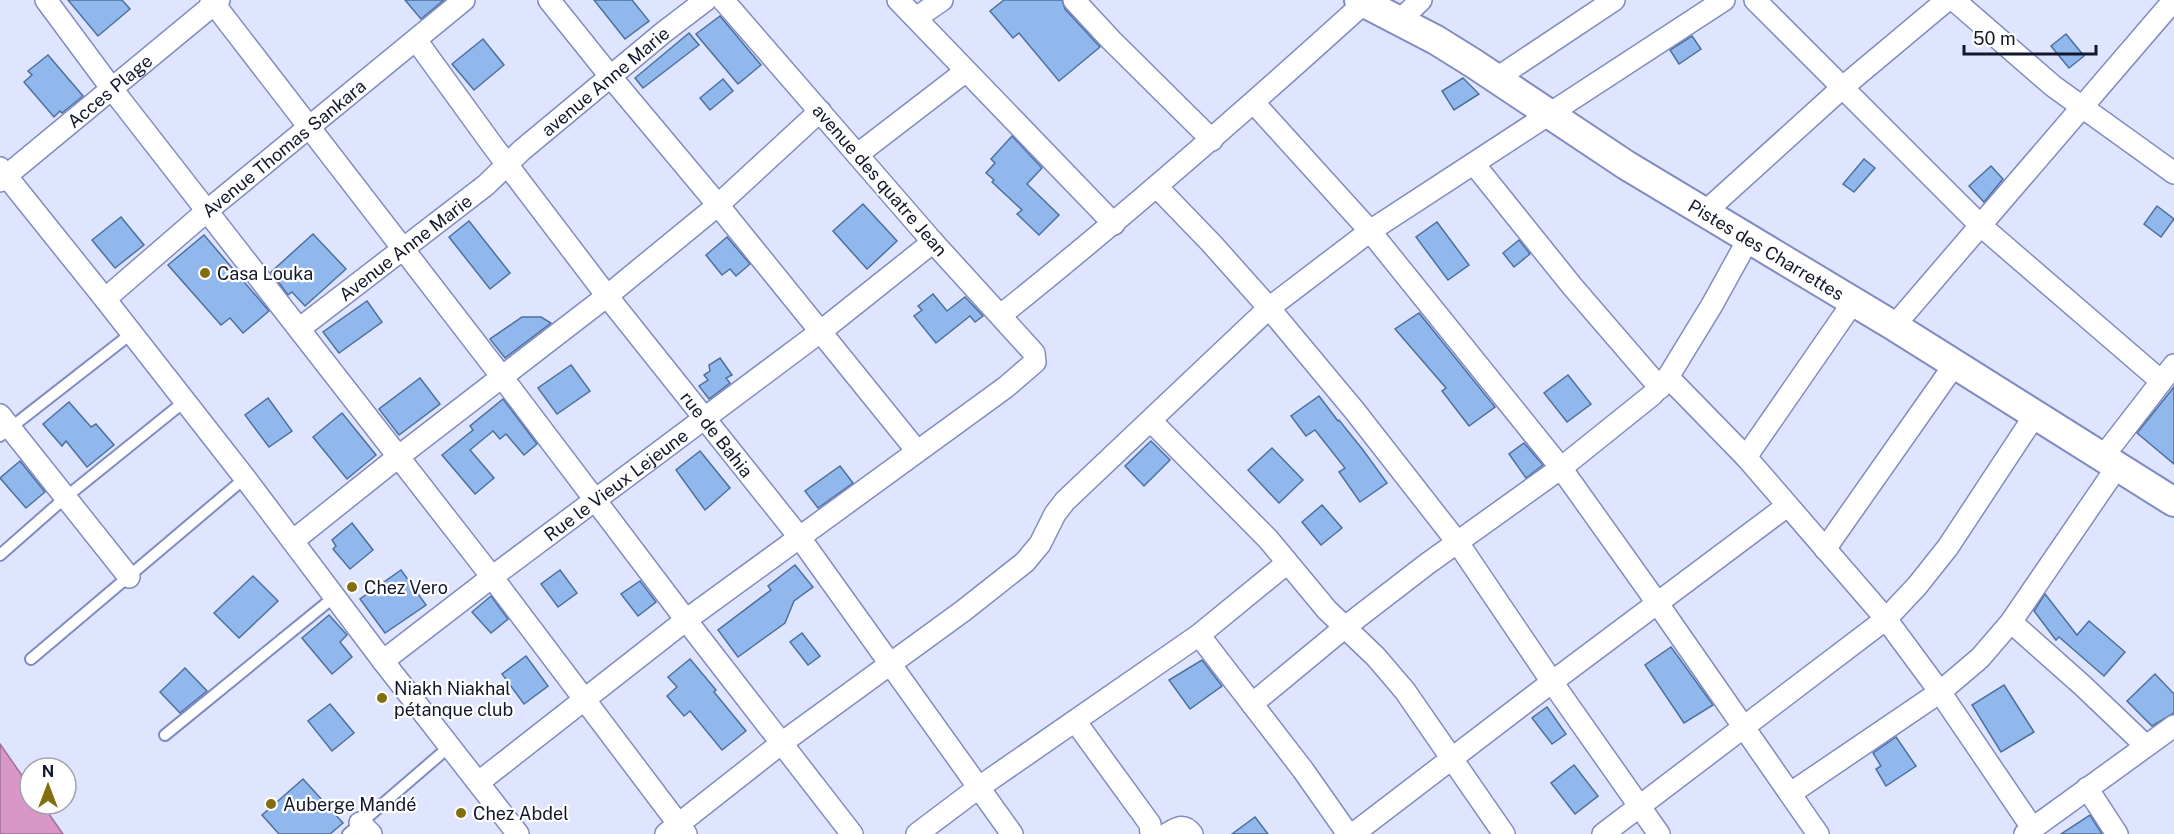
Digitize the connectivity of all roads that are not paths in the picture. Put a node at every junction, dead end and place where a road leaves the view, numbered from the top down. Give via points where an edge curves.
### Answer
1 (46, 0) edge
2 (464, 0) edge
3 (549, 0) edge
4 (706, 0) edge
5 (723, 0) edge
6 (898, 0) edge
7 (942, 0) edge
8 (1074, 0) edge
9 (1421, 0) edge
10 (1614, 0) edge
11 (1724, 0) edge
12 (1755, 0) edge
13 (1947, 0) edge
14 (1954, 0) edge
15 (2174, 0) edge
16 (215, 1) edge
17 (1361, 1) edge
18 (916, 18) junction
19 (1399, 21) junction
20 (416, 40) junction
21 (966, 71) junction
22 (610, 76) junction
23 (1497, 78) junction
24 (1843, 87) junction
25 (112, 89) junction
26 (1254, 102) junction
27 (2082, 108) junction
28 (820, 111) junction
29 (1551, 114) junction
30 (310, 126) junction
31 (1212, 140) junction
32 (858, 153) junction
33 (508, 164) junction
34 (1474, 164) junction
35 (2174, 173) edge
36 (2, 175) edge
37 (1157, 187) junction
38 (718, 204) junction
39 (208, 210) junction
40 (1705, 212) junction
41 (1114, 224) junction
42 (1980, 225) junction
43 (1370, 231) junction
44 (1749, 238) junction
45 (933, 242) junction
46 (404, 249) junction
47 (607, 296) junction
48 (105, 299) junction
49 (1854, 301) junction
50 (1269, 308) junction
51 (1001, 315) junction
52 (1894, 326) junction
53 (299, 329) junction
54 (820, 332) junction
55 (132, 333) junction
56 (1955, 364) junction
57 (2167, 373) edge
58 (502, 377) junction
59 (1664, 383) junction
60 (185, 401) junction
61 (2035, 415) junction
62 (706, 418) junction
63 (1151, 422) junction
64 (3, 426) edge
65 (917, 451) junction
66 (398, 457) junction
67 (1746, 457) junction
68 (2110, 462) junction
69 (1561, 468) junction
70 (245, 478) junction
71 (66, 497) junction
72 (596, 500) junction
73 (2174, 502) edge
74 (1787, 506) junction
75 (800, 538) junction
76 (294, 540) junction
77 (1458, 543) junction
78 (1825, 549) junction
79 (0, 555) edge
80 (1287, 563) junction
81 (129, 577) junction
82 (492, 577) junction
83 (334, 597) junction
84 (1658, 603) junction
85 (1886, 619) junction
86 (686, 620) junction
87 (2011, 622) junction
88 (1344, 628) junction
89 (1199, 635) junction
90 (31, 660) dead end
91 (383, 661) junction
92 (891, 663) junction
93 (1551, 682) junction
94 (1940, 692) junction
95 (584, 699) junction
96 (1252, 704) junction
97 (1075, 721) junction
98 (1743, 726) junction
99 (2174, 726) edge
100 (165, 735) dead end
101 (783, 742) junction
102 (2145, 745) junction
103 (450, 746) junction
104 (1452, 759) junction
105 (479, 782) junction
106 (2088, 788) junction
107 (978, 789) junction
108 (1791, 794) junction
109 (1640, 806) junction
110 (359, 830) edge
111 (677, 831) edge
112 (2029, 831) edge
113 (519, 834) edge
114 (852, 834) edge
115 (917, 834) edge
116 (1012, 834) edge
117 (1151, 834) edge
118 (1167, 834) edge
119 (1192, 834) edge
120 (1348, 834) edge
121 (1353, 834) edge
122 (1504, 834) edge
123 (1603, 834) edge
124 (1659, 834) edge
125 (1818, 834) edge
126 (2117, 834) edge

1 - 25 street
2 - 20 street, Avenue Thomas Sankara
3 - 22 street
4 - 22 street, avenue Anne Marie
5 - 28 street, avenue des quatre Jean
6 - 18 street
7 - 18 street
8 - 31 street
9 - 19 street
10 - 23 street
11 - 29 street
12 - 24 street
13 - 24 street
14 - 27 street
15 - 27 street
16 - 25 street, Acces Plage
16 - 30 street
17 - 19 main road, Pistes des Charrettes
17 - 26 street
18 - 21 street
19 - 23 main road, Pistes des Charrettes
20 - 30 street, Avenue Thomas Sankara
20 - 33 street, rue de Bahia
21 - 32 street
21 - 41 street
22 - 33 street, avenue Anne Marie
22 - 38 street
23 - 29 main road, Pistes des Charrettes
24 - 40 street
24 - 42 street
25 - 36 street, Acces Plage
25 - 39 street
26 - 31 street
26 - 43 street
27 - 35 street
27 - 42 street
28 - 32 street, avenue des quatre Jean
28 - 38 street
29 - 34 street
29 - 40 main road, Pistes des Charrettes
30 - 39 street, Avenue Thomas Sankara
30 - 46 street
31 - 37 street
32 - 45 street, avenue des quatre Jean
33 - 46 street, Avenue Anne Marie
33 - 47 street, rue de Bahia
34 - 43 street
34 - 59 street via 1572,286
36 - 48 street
37 - 41 street
37 - 50 street
38 - 47 street
38 - 54 street
39 - 48 street, Avenue Thomas Sankara
39 - 53 street
40 - 44 main road, Pistes des Charrettes
41 - 51 street
42 - 52 street
42 - 57 street
43 - 50 street
43 - 69 street
44 - 49 main road, Pistes des Charrettes
44 - 59 street
45 - 51 street, avenue des quatre Jean
45 - 54 street, Rue le Vieux Lejeune
46 - 53 street, Avenue Anne Marie
46 - 58 street
47 - 58 street
47 - 62 street, rue de Bahia
48 - 55 street
49 - 52 main road, Pistes des Charrettes
49 - 67 street
50 - 63 street
50 - 77 street
51 - 65 street, avenue des quatre Jean via 1034,352 1033,366
52 - 56 main road, Pistes des Charrettes
53 - 66 street
54 - 62 street, Rue le Vieux Lejeune
54 - 65 street
55 - 60 street
55 - 64 lane
56 - 61 main road, Pistes des Charrettes
56 - 78 street
57 - 68 street
58 - 66 street
58 - 72 street
59 - 67 street
59 - 69 street
60 - 70 street
60 - 71 lane
61 - 68 main road, Pistes des Charrettes
61 - 85 street via 1948,547
62 - 72 street, Rue le Vieux Lejeune
62 - 75 street, rue de Bahia
63 - 80 street via 1254,524
63 - 92 street via 1065,501 1025,562
64 - 71 street
65 - 75 street
66 - 76 street
66 - 82 street
67 - 74 street
68 - 73 main road, Pistes des Charrettes
68 - 87 street
69 - 77 street
69 - 84 street
70 - 76 street
70 - 81 lane
71 - 79 lane
71 - 81 street
72 - 82 street, Rue le Vieux Lejeune
72 - 86 street
74 - 78 street
74 - 84 street
75 - 86 street
75 - 92 street, rue de Bahia
76 - 83 street
77 - 88 street
77 - 93 street
78 - 85 street
80 - 88 street
80 - 89 street
81 - 90 lane
82 - 91 street, Rue le Vieux Lejeune
82 - 95 street
83 - 91 street
83 - 100 lane
84 - 93 street
84 - 98 street
85 - 94 street
85 - 98 street
86 - 95 street
86 - 101 street
87 - 94 street via 1980,658
87 - 102 street
88 - 96 street
88 - 104 street via 1376,657 1405,692
89 - 96 street
89 - 97 street
91 - 103 street
92 - 101 street
92 - 107 street, rue de Bahia
93 - 104 street
93 - 109 street
94 - 108 street
94 - 112 street
95 - 105 street
95 - 111 street
96 - 120 street
97 - 107 street
97 - 117 street via 1150,824
98 - 108 street
98 - 109 street
99 - 102 street
101 - 111 street
101 - 114 street
102 - 106 street
103 - 105 street
103 - 110 lane
104 - 121 street
104 - 122 street
105 - 113 street
106 - 112 street
106 - 126 street
107 - 115 street
107 - 116 street, rue de Bahia
108 - 125 street
109 - 123 street
109 - 124 street
118 - 119 street via 1180,827

